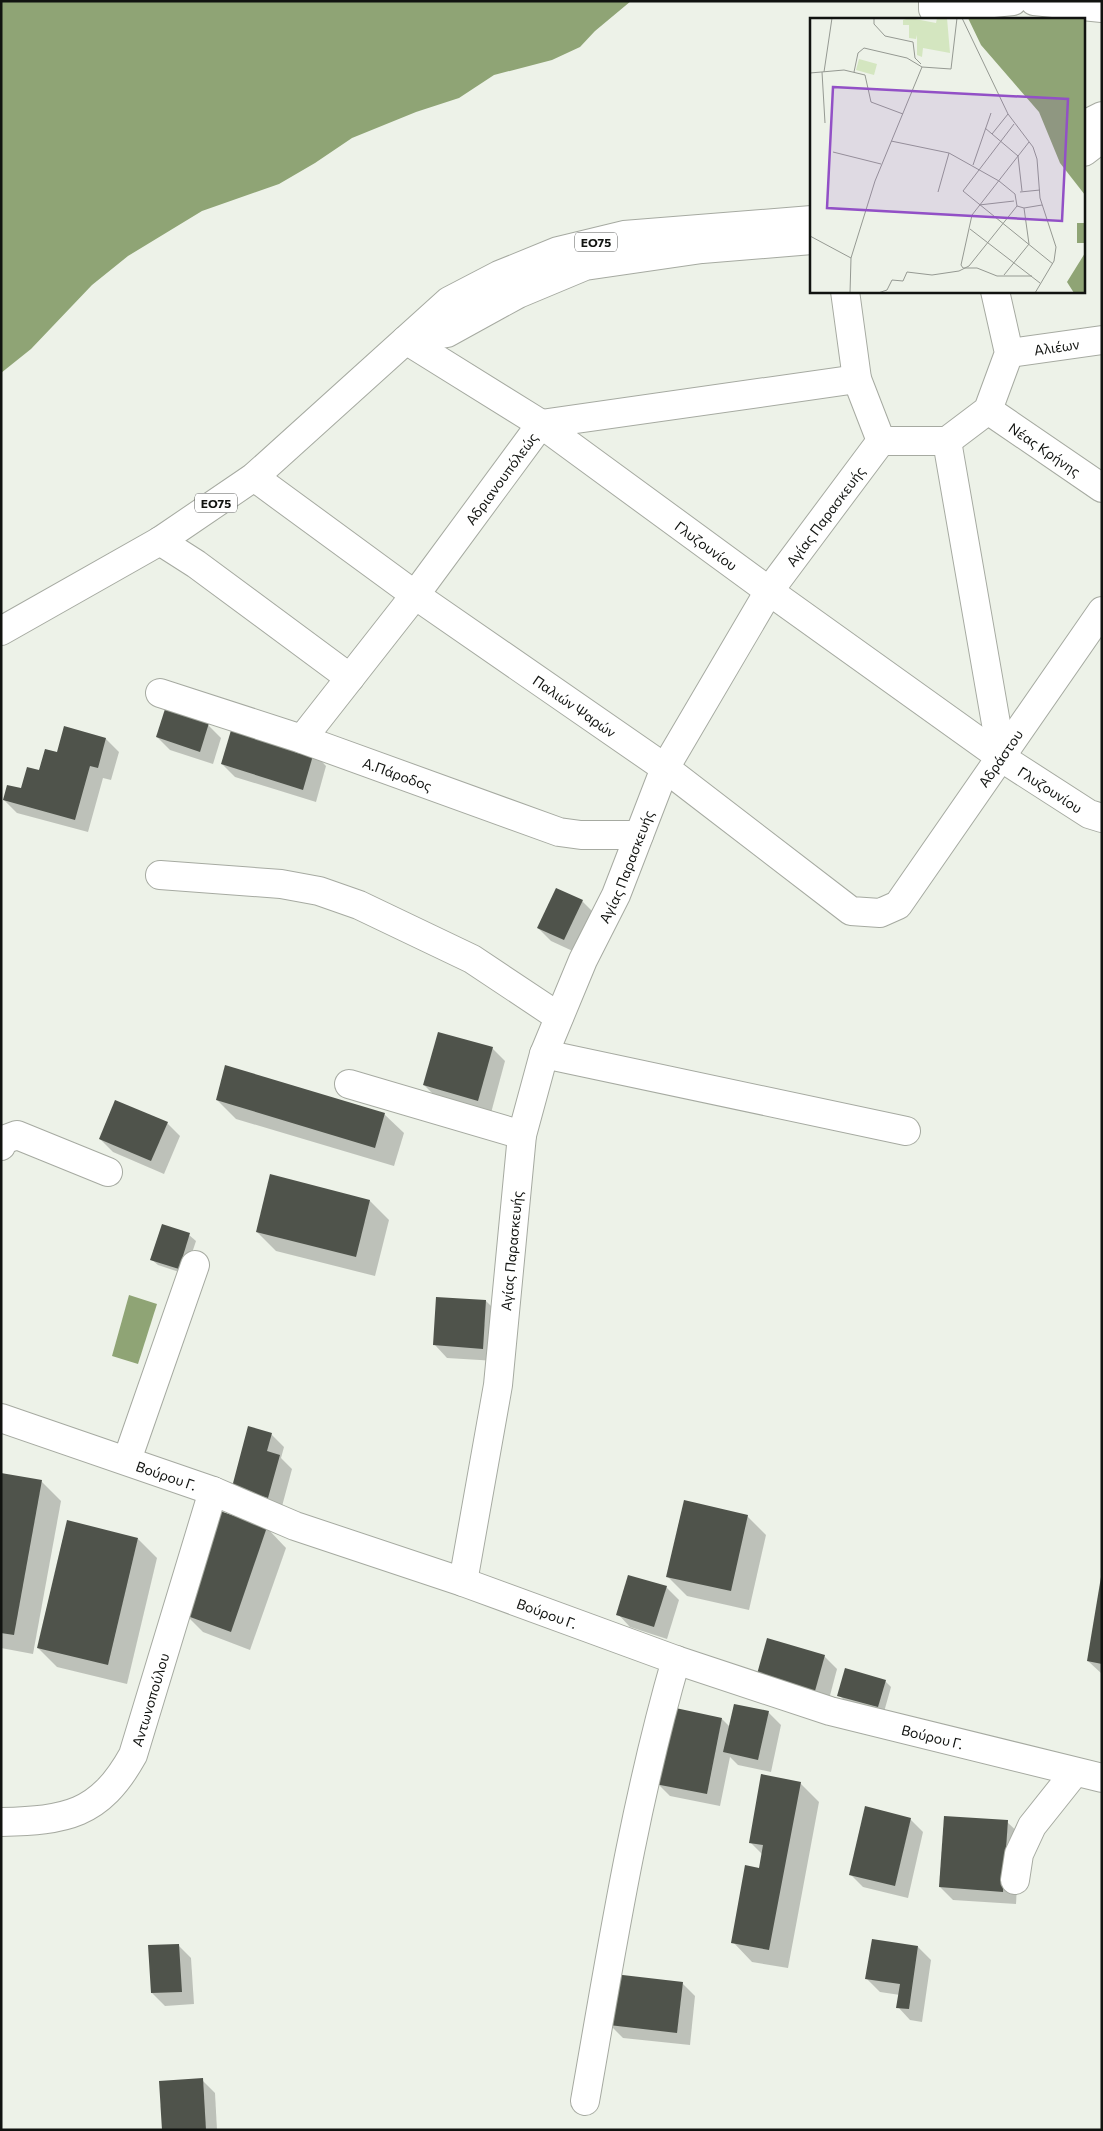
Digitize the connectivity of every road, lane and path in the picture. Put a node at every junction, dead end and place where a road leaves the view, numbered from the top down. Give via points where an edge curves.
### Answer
1 (933, 1) edge
2 (1013, 1) edge
3 (1034, 1) edge
4 (1102, 8) edge
5 (1102, 116) edge
6 (1086, 124) edge
7 (1102, 138) edge
8 (1086, 150) edge
9 (810, 220) edge
10 (810, 240) edge
11 (845, 292) edge
12 (995, 292) edge
13 (406, 340) junction
14 (1102, 340) edge
15 (1009, 353) junction
16 (857, 380) junction
17 (988, 410) junction
18 (541, 424) junction
19 (881, 441) junction
20 (947, 441) junction
21 (254, 477) junction
22 (1102, 488) edge
23 (160, 541) junction
24 (769, 591) junction
25 (415, 595) junction
26 (1102, 611) edge
27 (1, 631) edge
28 (350, 678) junction
29 (160, 693) dead end
30 (302, 740) junction
31 (1002, 758) junction
32 (665, 768) junction
33 (1102, 818) edge
34 (639, 835) junction
35 (160, 875) dead end
36 (898, 905) joint
37 (559, 1017) junction
38 (544, 1054) junction
39 (349, 1084) dead end
40 (906, 1131) dead end
41 (522, 1135) junction
42 (1, 1146) edge
43 (108, 1172) dead end
44 (195, 1265) dead end
45 (1, 1418) edge
46 (127, 1460) junction
47 (214, 1491) junction
48 (463, 1582) junction
49 (676, 1660) junction
50 (1075, 1772) junction
51 (1102, 1778) edge
52 (1, 1822) edge
53 (1014, 1880) dead end
54 (585, 2101) dead end

1 - 2 street via 932,9
3 - 4 street
5 - 6 street
7 - 8 street
9 - 13 street, ΕΟ75 via 624,235 558,251 508,271 449,301
10 - 13 street, ΕΟ75 via 702,249 585,266 518,294 446,333
11 - 16 street
12 - 15 street
13 - 18 street, Γλυζουνίου
13 - 21 street, ΕΟ75
14 - 15 street, Αλιέων
15 - 17 street
16 - 18 street, Αδριανουπόλεώς
16 - 19 street
17 - 20 street
17 - 22 street, Νέας Κρήνης
18 - 24 street, Γλυζουνίου
18 - 25 street, Αδριανουπόλεώς
19 - 20 street
19 - 24 street, Αγίας Παρασκευής
20 - 31 street
21 - 23 street, ΕΟ75
21 - 25 street, Παλιών Ψαρών
23 - 27 street, ΕΟ75
23 - 28 street
24 - 31 street, Γλυζουνίου
24 - 32 street, Αγίας Παρασκευής
25 - 28 street, Αδριανουπόλεώς
25 - 32 street, Παλιών Ψαρών
26 - 31 street, Αδράστου
28 - 30 street, Αδριανουπόλεώς
29 - 30 street, Α.Πάροδος
30 - 34 street, Α.Πάροδος via 559,832
31 - 33 street, Γλυζουνίου via 1089,814
31 - 36 street, Αδράστου
32 - 34 street, Αγίας Παρασκευής
32 - 36 street, Παλιών Ψαρών via 851,911 880,913
34 - 37 street, Αγίας Παρασκευής via 616,895
35 - 37 street via 281,884 319,891 359,905 472,959
37 - 38 street, Αγίας Παρασκευής
38 - 40 street
38 - 41 street, Αγίας Παρασκευής
39 - 41 street
41 - 48 street, Αγίας Παρασκευής via 498,1384
42 - 43 street via 3,1140 17,1134
44 - 46 street
45 - 46 street, Βούρου Γ.
46 - 47 street, Βούρου Γ.
47 - 48 street, Βούρου Γ. via 295,1526
47 - 52 street, Αντωνοπούλου via 133,1755 118,1781 95,1803 50,1820
48 - 49 street, Βούρου Γ.
49 - 50 street, Βούρου Γ. via 830,1711
49 - 54 street via 653,1741 625,1866
50 - 51 street, Βούρου Γ.
50 - 53 street via 1032,1826 1019,1854

